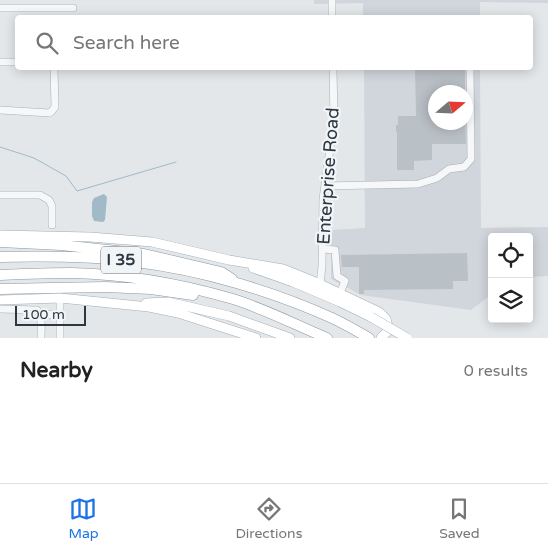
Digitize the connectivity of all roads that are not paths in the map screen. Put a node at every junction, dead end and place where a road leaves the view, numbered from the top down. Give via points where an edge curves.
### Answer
1 (332, 0) edge
2 (41, 4) edge
3 (0, 8) edge
4 (73, 8) dead end
5 (332, 15) edge
6 (0, 62) edge
7 (15, 62) edge
8 (54, 70) edge
9 (333, 70) edge
10 (470, 70) edge
11 (0, 110) edge
12 (325, 186) junction
13 (0, 195) edge
14 (52, 225) dead end
15 (0, 235) edge
16 (0, 242) edge
17 (323, 248) junction
18 (0, 257) edge
19 (229, 260) junction
20 (0, 275) edge
21 (240, 284) junction
22 (320, 284) junction
23 (0, 289) edge
24 (208, 292) junction
25 (340, 293) junction
26 (60, 298) junction
27 (0, 300) edge
28 (108, 303) junction
29 (0, 309) edge
30 (60, 314) junction
31 (41, 315) junction
32 (41, 338) edge
33 (60, 338) edge
34 (256, 338) edge
35 (290, 338) edge
36 (327, 338) edge
37 (369, 338) edge
38 (381, 338) edge
39 (407, 338) edge

1 - 5 street
2 - 3 street
2 - 4 street
6 - 7 street
8 - 11 street via 55,107 51,112
9 - 12 street, Enterprise Road via 334,120
10 - 12 street via 471,160 464,167 449,169 437,178 418,184
12 - 17 street, Enterprise Road
13 - 14 street via 40,195 49,200
15 - 19 main road via 152,242
16 - 21 highway via 144,254 221,272
17 - 22 street, Enterprise Road
17 - 25 street via 335,250 337,276 345,281
18 - 21 highway, I 35 via 83,257 136,262
19 - 22 main road via 283,269
19 - 39 main road, bridge via 340,302
20 - 24 highway, I 35 via 73,273 156,281
21 - 37 highway, I 35 via 333,319
22 - 25 main road
23 - 24 highway via 105,287 190,295
24 - 36 highway, I 35
25 - 38 main road via 379,312 386,319 389,330
26 - 27 main road
26 - 28 main road
26 - 30 street
28 - 34 main road via 178,313
28 - 35 main road via 168,302 229,316
29 - 31 street via 33,309
30 - 31 street
30 - 33 street
31 - 32 street

